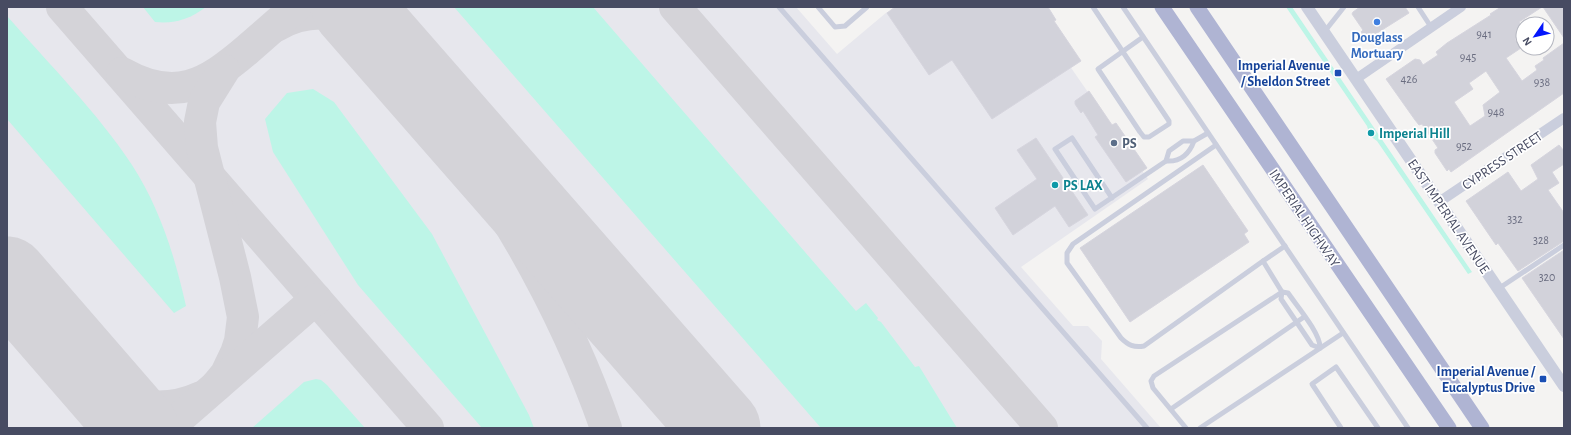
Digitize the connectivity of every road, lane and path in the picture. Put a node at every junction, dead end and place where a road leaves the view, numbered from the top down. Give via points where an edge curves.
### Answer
1 (779, 7) edge
2 (818, 7) edge
3 (867, 7) edge
4 (1093, 7) edge
5 (1123, 7) edge
6 (1162, 7) edge
7 (1197, 7) edge
8 (1307, 7) edge
9 (1344, 7) edge
10 (1418, 7) edge
11 (1460, 7) edge
12 (1430, 27) junction
13 (1324, 32) junction
14 (1143, 37) junction
15 (1123, 52) junction
16 (1356, 79) junction
17 (1564, 118) edge
18 (1208, 133) junction
19 (1194, 141) junction
20 (1216, 145) junction
21 (1166, 161) junction
22 (1112, 198) junction
23 (1440, 202) junction
24 (1564, 245) edge
25 (1285, 246) junction
26 (1263, 261) junction
27 (1498, 289) junction
28 (1282, 292) junction
29 (1304, 317) junction
30 (1296, 322) junction
31 (1344, 333) junction
32 (1320, 348) junction
33 (1564, 386) edge
34 (1171, 409) junction
35 (1147, 428) edge
36 (1186, 428) edge
37 (1200, 428) edge
38 (1342, 428) edge
39 (1378, 428) edge
40 (1408, 428) edge
41 (1448, 428) edge
42 (1482, 428) edge

1 - 35 lane
2 - 3 lane via 835,28 845,26
4 - 15 lane
5 - 14 lane
6 - 41 main road, IMPERIAL HIGHWAY
7 - 42 main road, IMPERIAL HIGHWAY
8 - 13 street, EAST IMPERIAL AVENUE
9 - 13 lane
10 - 12 lane
11 - 12 street
12 - 16 street
13 - 16 street, EAST IMPERIAL AVENUE
14 - 15 lane
14 - 18 lane
15 - 15 lane via 1098,69 1140,132 1144,137 1148,137 1169,124 1169,121
16 - 23 street, EAST IMPERIAL AVENUE
17 - 23 street, CYPRESS STREET
18 - 19 lane
18 - 20 lane
19 - 21 lane via 1190,151 1176,161
19 - 21 lane via 1183,142 1169,151
20 - 25 lane
20 - 26 lane via 1073,244 1067,253 1067,263 1121,338 1135,348 1144,346
21 - 22 lane
22 - 22 lane via 1072,138 1055,149 1095,209
23 - 27 street, EAST IMPERIAL AVENUE
24 - 27 lane
25 - 26 lane
25 - 31 lane
26 - 28 lane
27 - 33 street, EAST IMPERIAL AVENUE
28 - 29 lane via 1288,293
28 - 30 lane via 1281,299
28 - 34 lane via 1154,376 1151,381 1153,388
29 - 30 lane
29 - 32 lane via 1320,341
30 - 32 lane via 1312,345
30 - 34 lane
31 - 32 lane
31 - 40 lane
32 - 37 lane
34 - 36 lane
38 - 39 lane via 1312,384 1336,366

